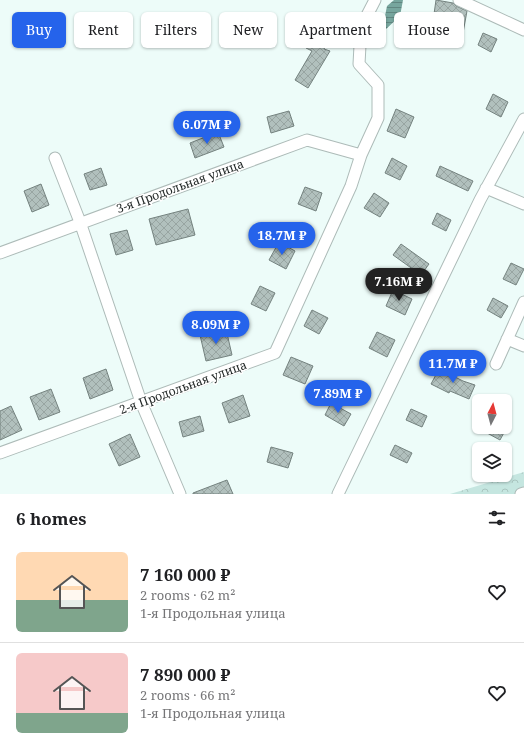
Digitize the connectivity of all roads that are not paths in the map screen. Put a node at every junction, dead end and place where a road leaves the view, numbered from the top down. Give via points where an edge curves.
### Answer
1 (374, 0) edge
2 (459, 0) edge
3 (524, 30) edge
4 (524, 119) edge
5 (361, 155) junction
6 (55, 158) dead end
7 (486, 188) junction
8 (524, 204) edge
9 (80, 222) junction
10 (0, 253) edge
11 (524, 302) edge
12 (507, 339) junction
13 (524, 346) edge
14 (496, 364) dead end
15 (141, 402) junction
16 (0, 453) edge
17 (180, 494) edge
18 (338, 494) edge

1 - 5 street, 2-я Продольная улица via 361,27 359,64 378,85 378,118
2 - 3 street
4 - 7 street
5 - 9 street, 3-я Продольная улица via 307,140
5 - 15 street, 2-я Продольная улица via 351,186 275,354
6 - 9 street
7 - 8 street
7 - 18 street
9 - 10 street, 3-я Продольная улица
9 - 15 street
11 - 12 street
12 - 13 street
12 - 14 street
15 - 16 street, 2-я Продольная улица
15 - 17 street

